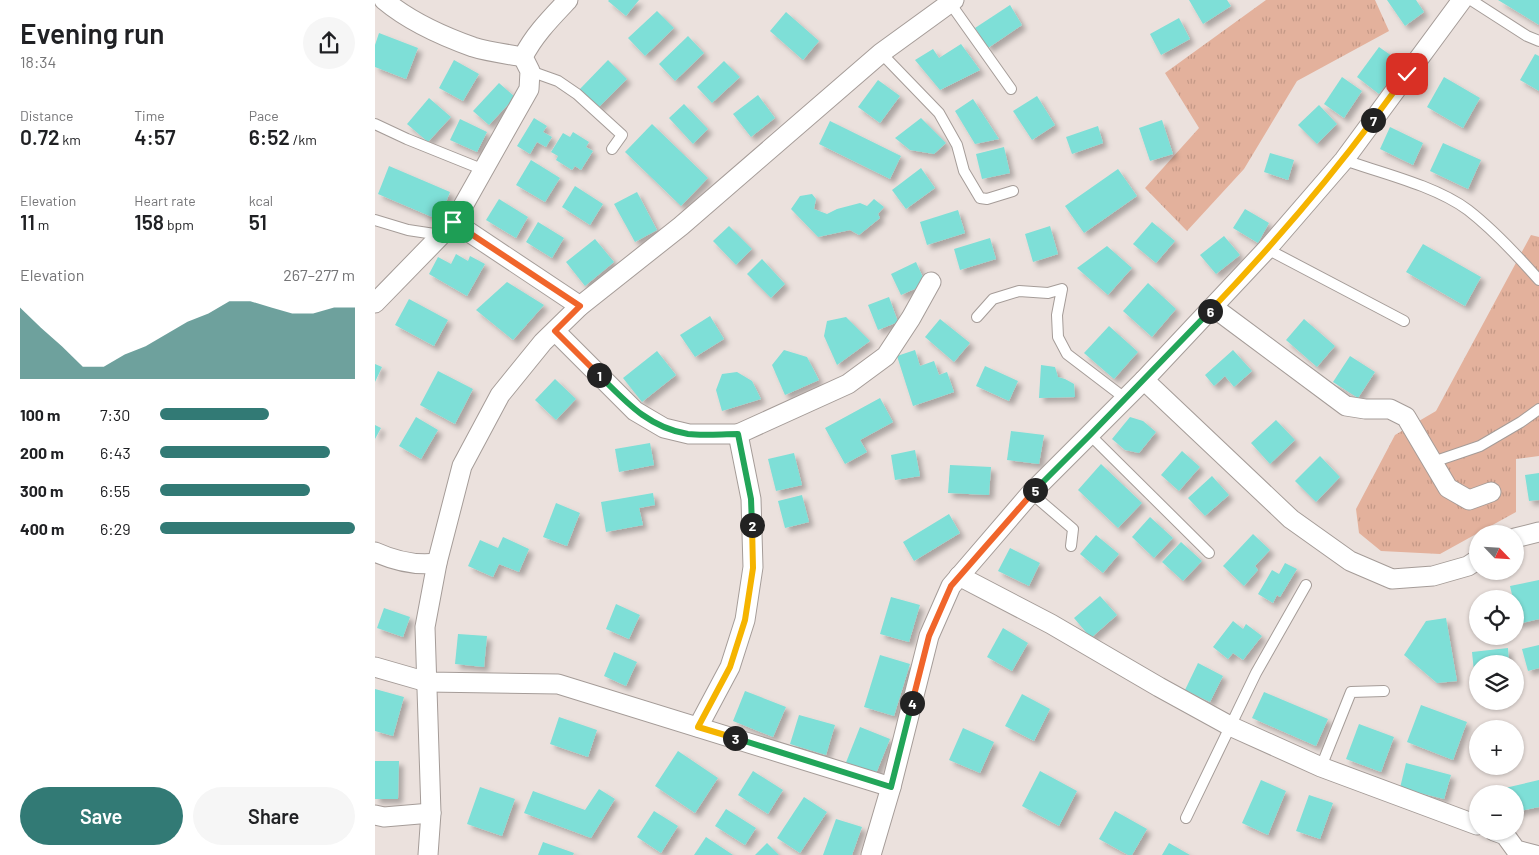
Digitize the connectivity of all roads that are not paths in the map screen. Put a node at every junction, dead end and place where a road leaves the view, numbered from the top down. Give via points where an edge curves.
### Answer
1 (384, 0) edge
2 (569, 0) edge
3 (1462, 0) edge
4 (1471, 0) edge
5 (952, 1) edge
6 (1539, 41) edge
7 (881, 54) junction
8 (527, 64) junction
9 (1011, 89) dead end
10 (375, 124) edge
11 (612, 149) dead end
12 (1343, 160) junction
13 (484, 170) junction
14 (1013, 191) dead end
15 (375, 220) edge
16 (447, 228) junction
17 (1267, 249) junction
18 (1539, 280) edge
19 (931, 282) dead end
20 (375, 303) edge
21 (580, 306) junction
22 (1213, 307) junction
23 (977, 317) dead end
24 (1404, 321) dead end
25 (555, 331) junction
26 (1144, 380) junction
27 (1126, 399) junction
28 (1539, 409) edge
29 (738, 434) junction
30 (1090, 435) junction
31 (1433, 462) junction
32 (1491, 492) dead end
33 (1031, 493) junction
34 (1539, 532) edge
35 (1524, 536) edge
36 (1071, 546) dead end
37 (375, 552) edge
38 (1209, 553) dead end
39 (437, 563) junction
40 (1469, 565) edge
41 (959, 576) junction
42 (1306, 585) dead end
43 (375, 667) edge
44 (427, 682) junction
45 (1384, 691) dead end
46 (1230, 726) junction
47 (698, 727) junction
48 (1321, 767) junction
49 (891, 787) junction
50 (431, 813) junction
51 (375, 814) edge
52 (1187, 818) dead end
53 (1469, 822) edge
54 (1508, 840) edge
55 (1516, 853) edge
56 (428, 855) edge
57 (871, 855) edge
58 (1535, 855) edge

1 - 8 street via 429,28
2 - 8 street via 529,45
3 - 12 street
4 - 6 lane
5 - 7 street
5 - 9 lane
7 - 14 lane via 939,114 957,145 964,171 980,198
7 - 21 street via 681,226
8 - 11 lane via 577,94 622,135
8 - 13 street via 529,89
10 - 13 lane
12 - 17 street
12 - 18 lane via 1428,188 1467,209 1505,242
13 - 16 street
15 - 16 lane via 407,230
16 - 20 street
16 - 21 street
17 - 22 street
17 - 24 lane
19 - 29 street via 886,356 848,384
21 - 25 street
22 - 26 street
22 - 31 street via 1346,406 1390,409 1406,418
23 - 27 lane via 993,299 1019,291 1048,293 1062,289 1057,315 1058,338 1067,354
25 - 29 street via 635,411 664,428 689,434
25 - 39 street via 500,395 462,466
26 - 27 street
26 - 40 street via 1291,519 1350,561 1392,579 1433,576
27 - 30 street
28 - 31 lane via 1480,446
29 - 47 street via 751,499 753,568 745,620 730,667
30 - 33 street
30 - 38 lane
31 - 32 street via 1448,488 1469,500
33 - 36 lane via 1073,529
33 - 41 street
34 - 35 street
37 - 39 street via 415,564
39 - 44 street via 425,628
41 - 46 street via 1051,624
41 - 49 street via 951,586 929,636
42 - 46 lane via 1255,674
43 - 44 street
44 - 47 street via 558,684
44 - 50 street
45 - 48 lane via 1351,692
46 - 48 street
46 - 52 lane
47 - 49 street
48 - 53 street
49 - 57 street
50 - 51 street via 384,817
50 - 56 street
54 - 55 street
55 - 58 street

